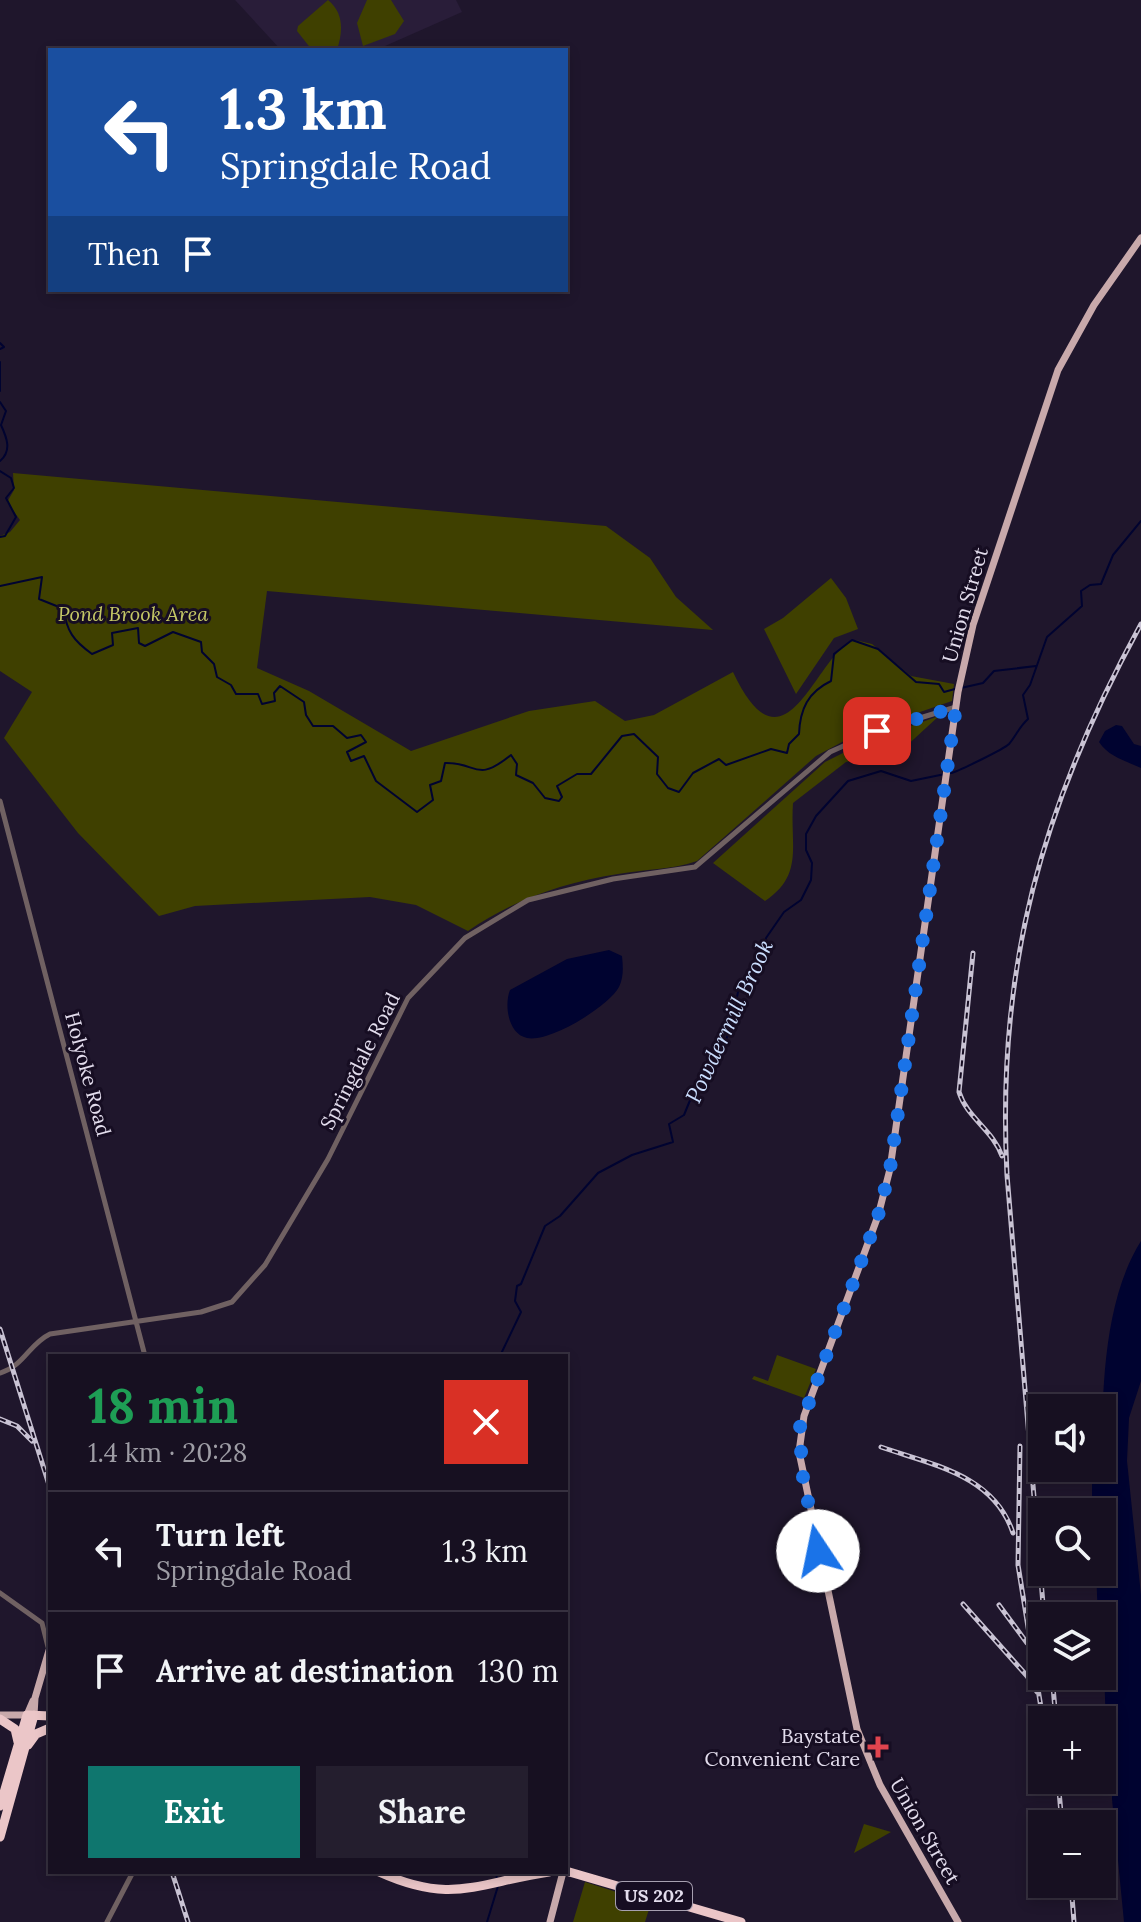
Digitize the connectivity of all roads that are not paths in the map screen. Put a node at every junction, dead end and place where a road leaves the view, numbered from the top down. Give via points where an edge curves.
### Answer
1 (1141, 238) edge
2 (956, 707) junction
3 (0, 801) edge
4 (136, 1322) junction
5 (144, 1354) edge
6 (0, 1373) edge
7 (0, 1593) edge
8 (48, 1641) edge
9 (48, 1648) edge
10 (48, 1716) edge
11 (2, 1717) edge
12 (30, 1719) junction
13 (48, 1725) edge
14 (48, 1727) edge
15 (20, 1751) junction
16 (0, 1806) edge
17 (0, 1837) edge
18 (568, 1873) edge
19 (132, 1874) edge
20 (384, 1874) edge
21 (540, 1874) edge
22 (563, 1874) edge
23 (107, 1922) edge
24 (550, 1922) edge
25 (741, 1922) edge
26 (958, 1922) edge

1 - 2 main road, Union Street via 1094,305 1058,370 973,625
2 - 4 street, Springdale Road via 830,752 695,867 613,879 528,900 471,934 408,998 328,1159 255,1279 221,1308
2 - 26 main road, Union Street via 890,1169 878,1216 804,1416 799,1445 857,1729 880,1785
3 - 4 street, Holyoke Road
4 - 5 street, Holyoke Road
4 - 6 street, Springdale Road via 50,1334 17,1366
7 - 8 street via 40,1620
9 - 12 main road
10 - 12 highway
11 - 12 main road
11 - 15 highway via 17,1732
12 - 13 highway
12 - 15 highway
14 - 15 highway
15 - 16 highway
15 - 17 highway
18 - 25 highway, US 202
19 - 23 street
20 - 21 highway via 439,1891
22 - 24 main road

